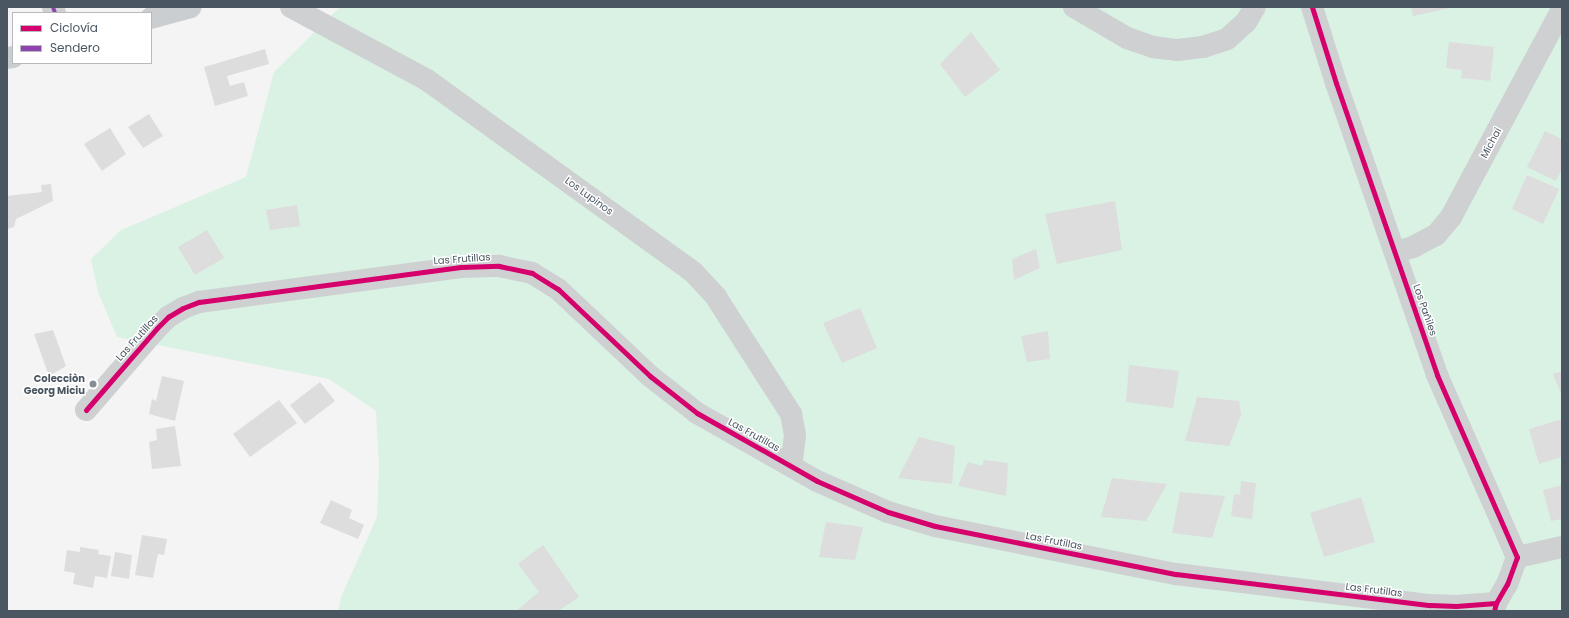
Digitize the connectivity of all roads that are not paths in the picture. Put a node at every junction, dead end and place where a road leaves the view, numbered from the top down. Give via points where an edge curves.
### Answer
1 (191, 7) edge
2 (291, 7) edge
3 (1074, 7) edge
4 (1255, 7) edge
5 (1312, 7) edge
6 (1562, 9) edge
7 (152, 18) edge
8 (1396, 252) junction
9 (86, 410) dead end
10 (791, 466) junction
11 (1562, 547) edge
12 (1517, 556) junction
13 (1495, 607) edge

1 - 7 main road
2 - 10 street, Los Lupinos via 433,84 693,272 716,297 791,414 795,435
3 - 4 street via 1127,38 1153,47 1178,50 1203,48 1228,38 1246,22
5 - 8 street, Los Pañiles
6 - 8 street, Michai via 1451,217 1436,235 1413,247
8 - 12 street, Los Pañiles via 1437,374
9 - 10 street, Las Frutillas via 168,317 200,302 460,267 499,266 532,273 558,289 681,402
10 - 13 street, Las Frutillas via 842,493 888,512 934,526 1157,571 1430,605
11 - 12 street
12 - 13 street

